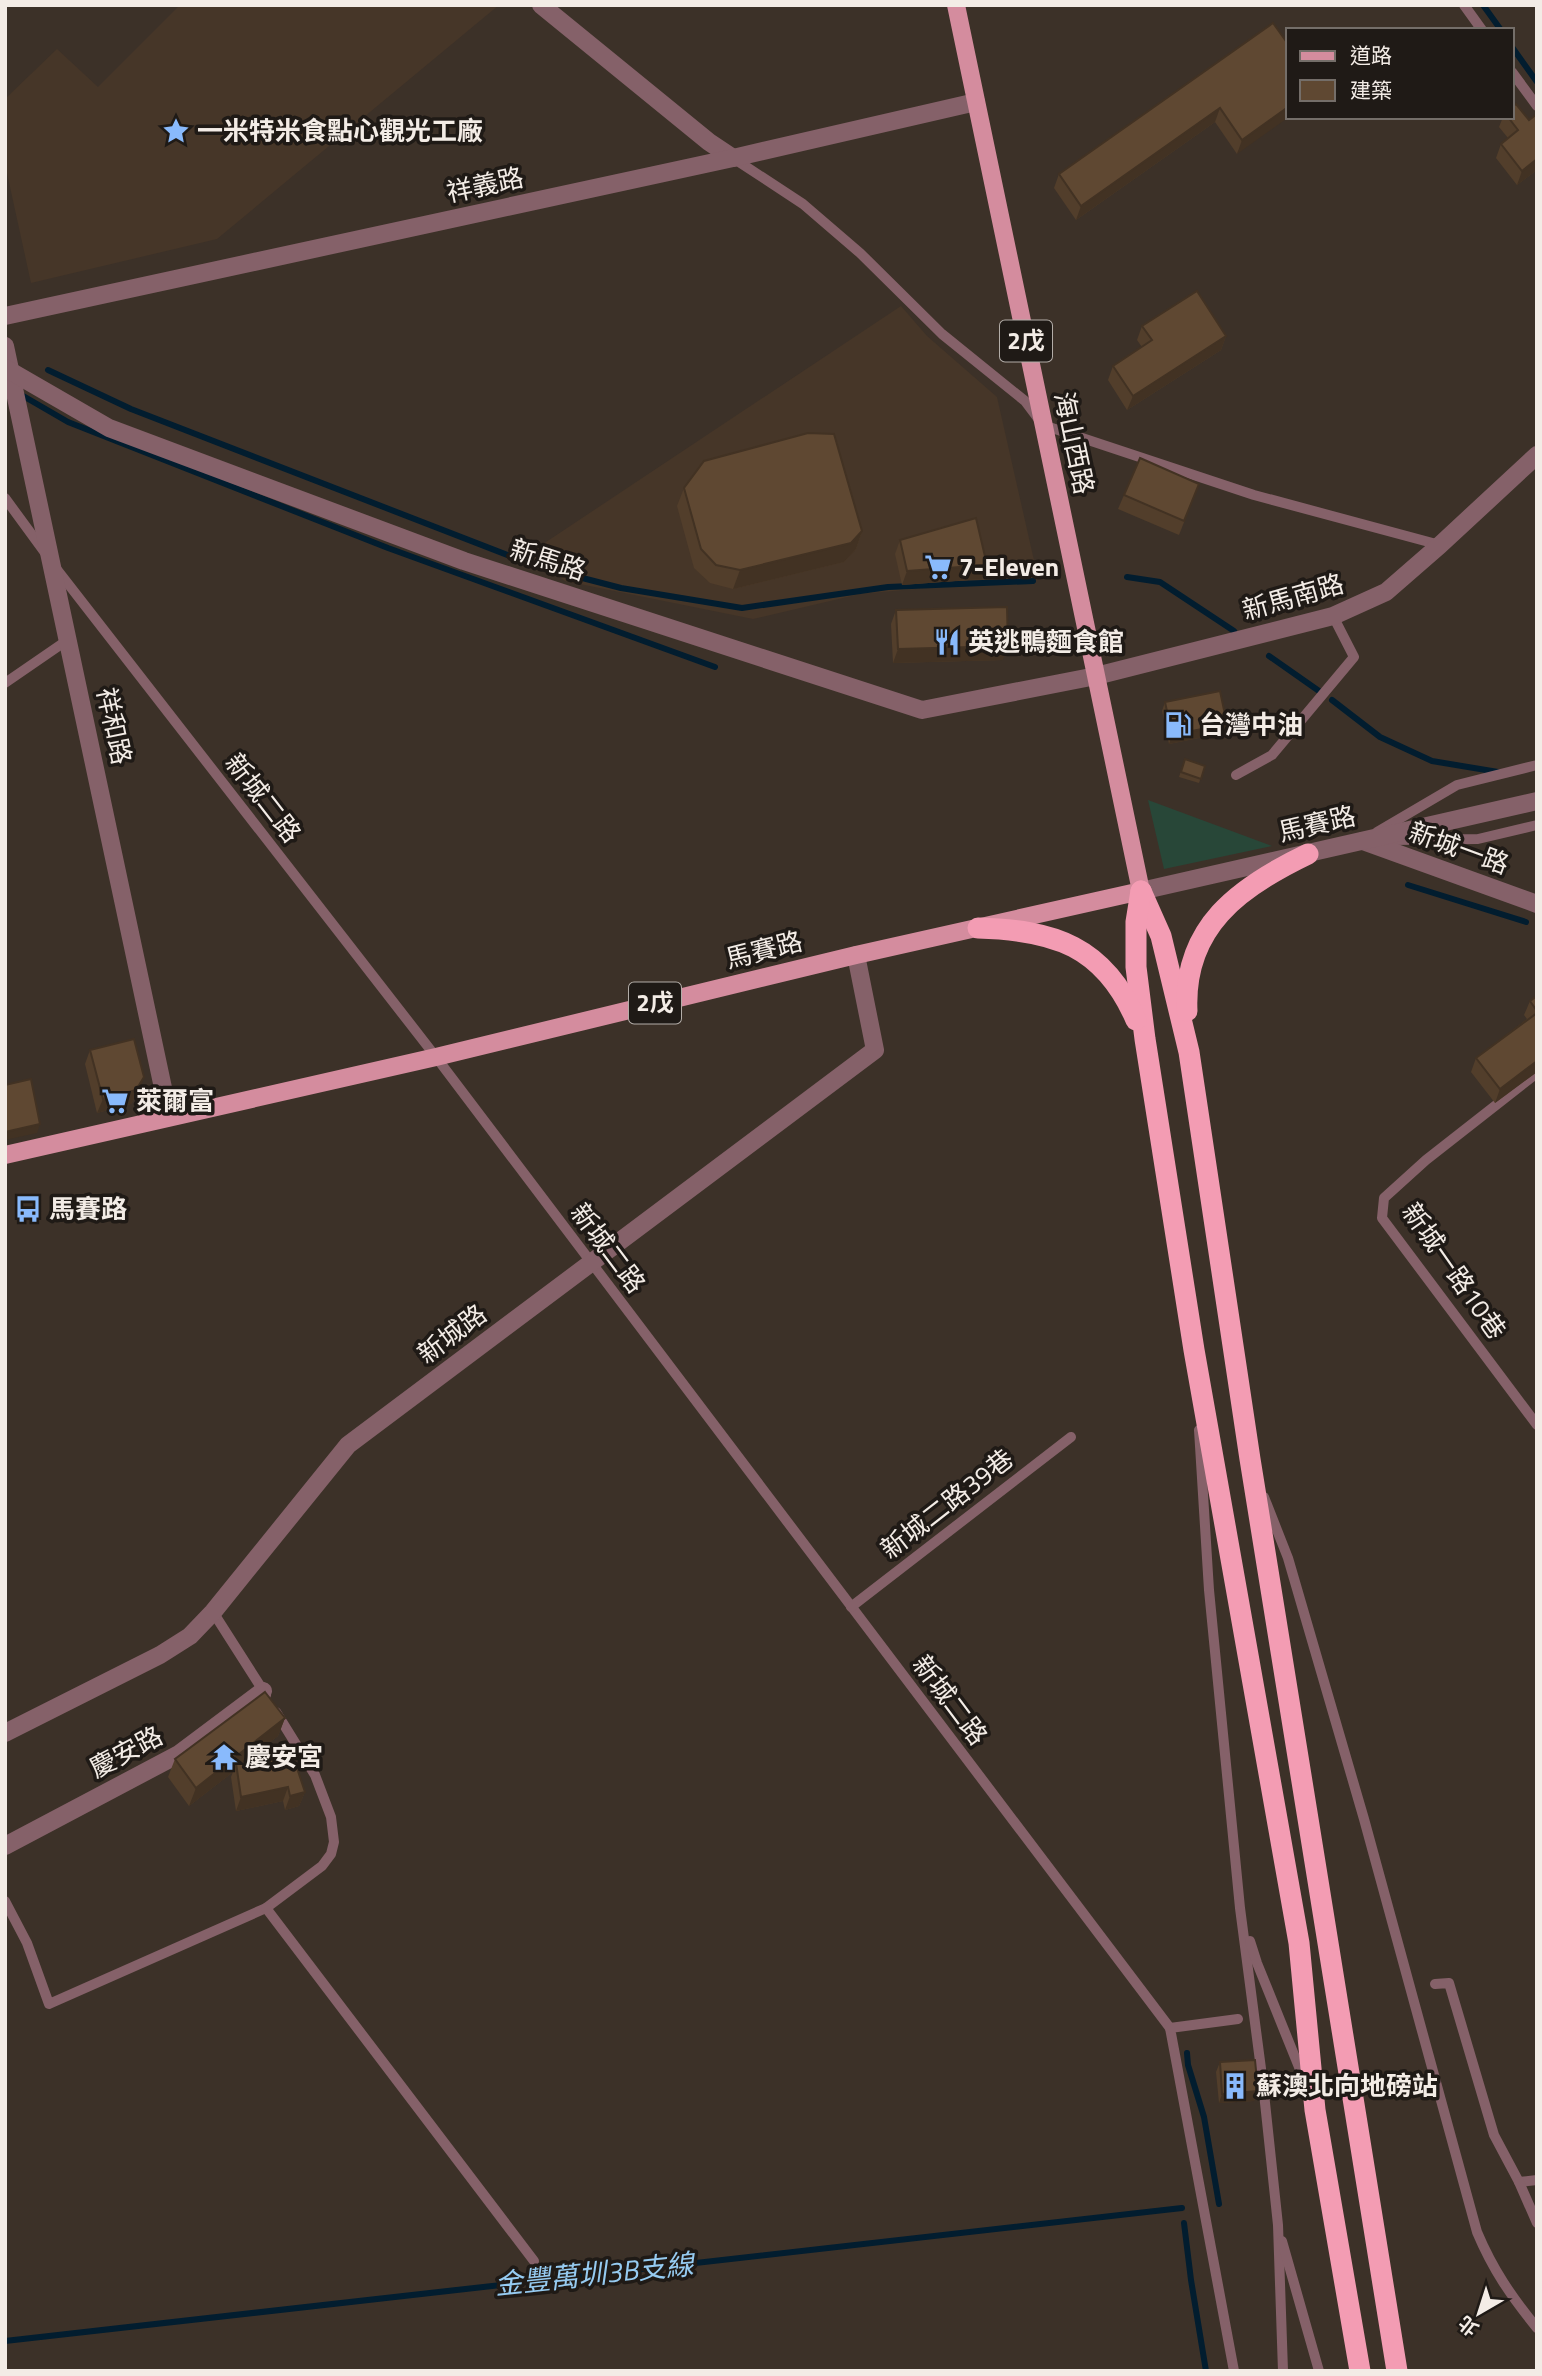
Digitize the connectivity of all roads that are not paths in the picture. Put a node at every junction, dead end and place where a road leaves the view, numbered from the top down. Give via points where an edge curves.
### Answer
1 (541, 5) edge
2 (956, 5) edge
3 (1464, 5) edge
4 (1481, 28) edge
5 (1514, 75) edge
6 (976, 102) junction
7 (1537, 106) edge
8 (733, 158) junction
9 (5, 316) edge
10 (5, 346) edge
11 (8, 370) edge
12 (1043, 425) junction
13 (1537, 454) edge
14 (5, 498) edge
15 (1440, 545) junction
16 (53, 564) junction
17 (1333, 616) junction
18 (69, 639) junction
19 (1096, 676) junction
20 (5, 683) edge
21 (1537, 765) edge
22 (1236, 775) dead end
23 (1537, 801) edge
24 (1537, 825) edge
25 (1363, 841) junction
26 (1308, 854) junction
27 (1141, 891) junction
28 (1537, 904) edge
29 (978, 928) junction
30 (856, 955) junction
31 (1145, 1039) junction
32 (1189, 1052) junction
33 (436, 1057) junction
34 (1537, 1073) edge
35 (169, 1116) junction
36 (5, 1155) edge
37 (590, 1262) junction
38 (1194, 1350) junction
39 (1537, 1425) edge
40 (1071, 1437) dead end
41 (1250, 1459) junction
42 (851, 1608) junction
43 (213, 1612) junction
44 (263, 1691) junction
45 (5, 1733) edge
46 (5, 1846) edge
47 (5, 1901) edge
48 (266, 1908) junction
49 (1240, 1908) junction
50 (1435, 1984) dead end
51 (1238, 2019) dead end
52 (1170, 2028) junction
53 (1315, 2110) junction
54 (1537, 2180) edge
55 (1519, 2182) junction
56 (1537, 2223) edge
57 (1278, 2225) junction
58 (534, 2261) dead end
59 (1537, 2328) edge
60 (1234, 2371) edge
61 (1283, 2371) edge
62 (1319, 2371) edge
63 (1360, 2371) edge
64 (1397, 2371) edge

1 - 8 street
2 - 6 main road, 海山西路 / 2戊
3 - 4 lane
5 - 7 lane
6 - 8 street, 祥義路
6 - 12 main road, 海山西路 / 2戊
8 - 9 street, 祥義路
8 - 12 lane via 803,204 860,253 942,334 1025,401
10 - 11 street, 祥和路
11 - 16 street, 祥和路
11 - 19 street, 新馬路 via 109,428 464,561 922,710
12 - 15 lane via 1254,495
12 - 19 main road, 海山西路 / 2戊
13 - 15 street, 新馬南路
14 - 16 lane, 新城二路
15 - 17 street, 新馬南路 via 1386,592
16 - 18 street, 祥和路
16 - 33 lane, 新城二路
17 - 19 street, 新馬南路
17 - 22 lane via 1354,657 1272,755
18 - 20 lane
18 - 35 street, 祥和路
19 - 27 main road, 海山西路 / 2戊
21 - 25 lane via 1457,785
23 - 25 street, 馬賽路
24 - 25 lane via 1478,839
25 - 26 street, 馬賽路
25 - 28 street, 新城一路
26 - 27 street, 馬賽路
26 - 32 highway via 1244,890 1208,928 1191,967 1186,1000
27 - 29 main road, 馬賽路 / 2戊
27 - 31 highway via 1136,967
27 - 32 highway via 1164,945
29 - 30 main road, 馬賽路 / 2戊
29 - 31 highway via 1046,935 1099,963 1126,997
30 - 33 main road, 馬賽路 / 2戊
30 - 37 street, 新城路 via 875,1050
31 - 38 highway
32 - 41 highway
33 - 35 main road, 馬賽路 / 2戊
33 - 37 lane, 新城二路
34 - 39 lane, 新城一路10巷 via 1384,1198 1382,1218
35 - 36 main road, 馬賽路 / 2戊
37 - 42 lane, 新城二路
37 - 43 street, 新城路 via 348,1446
38 - 49 lane via 1209,1590
38 - 53 highway via 1298,1944
40 - 42 lane, 新城二路39巷
41 - 59 lane via 1287,1558 1364,1819 1476,2232 1506,2290
41 - 64 highway
42 - 52 lane, 新城二路
43 - 44 lane
43 - 45 street, 新城路 via 190,1636 160,1655
44 - 46 street, 慶安路 via 179,1754
44 - 48 lane via 315,1775 331,1817 334,1842 322,1866
47 - 48 lane via 27,1943 49,2004
48 - 58 lane
49 - 53 lane via 1256,1963
49 - 57 lane
50 - 55 lane via 1449,1983 1494,2135
51 - 52 lane
52 - 60 lane
53 - 63 highway
54 - 55 lane
55 - 56 lane
57 - 61 lane
57 - 62 lane

